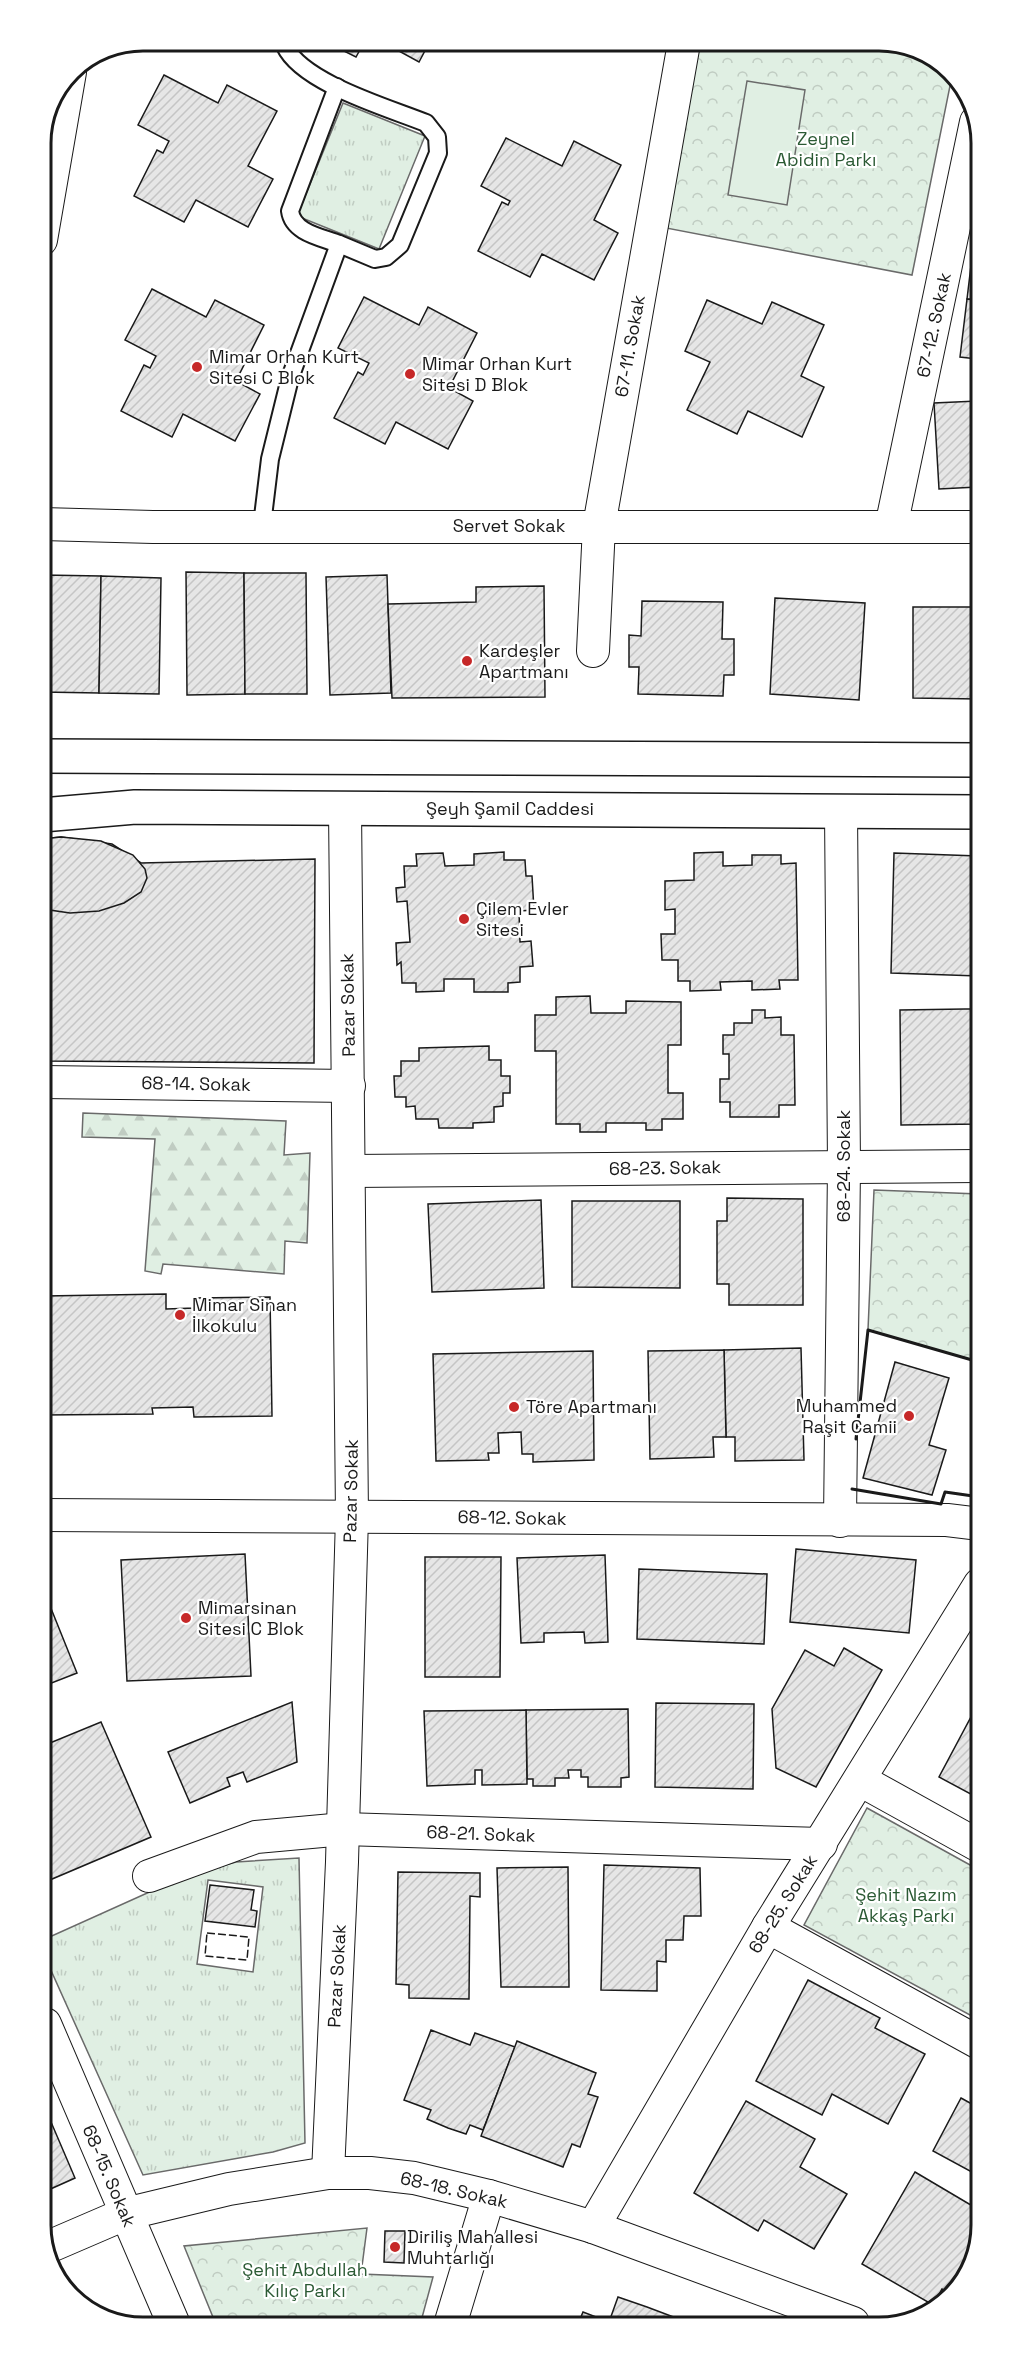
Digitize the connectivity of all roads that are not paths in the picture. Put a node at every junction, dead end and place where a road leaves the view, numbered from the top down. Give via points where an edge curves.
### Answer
1 (288, 51) edge
2 (683, 51) edge
3 (337, 87) junction
4 (65, 95) edge
5 (971, 146) edge
6 (51, 162) edge
7 (339, 244) junction
8 (51, 524) edge
9 (262, 525) junction
10 (600, 526) junction
11 (891, 527) junction
12 (971, 527) edge
13 (593, 651) dead end
14 (51, 756) edge
15 (971, 760) edge
16 (345, 808) junction
17 (842, 811) junction
18 (971, 812) edge
19 (51, 814) edge
20 (51, 1082) edge
21 (349, 1086) junction
22 (844, 1166) junction
23 (971, 1166) edge
24 (350, 1171) junction
25 (51, 1515) edge
26 (352, 1517) junction
27 (840, 1521) junction
28 (971, 1523) edge
29 (971, 1599) edge
30 (860, 1780) junction
31 (344, 1830) junction
32 (971, 1841) edge
33 (820, 1844) junction
34 (148, 1876) dead end
35 (768, 1927) junction
36 (51, 2038) edge
37 (971, 2039) edge
38 (328, 2173) junction
39 (489, 2196) junction
40 (125, 2214) junction
41 (593, 2227) junction
42 (54, 2245) edge
43 (171, 2317) edge
44 (452, 2317) edge
45 (837, 2317) edge

1 - 3 lane via 296,64
2 - 10 street, 67-11. Sokak
3 - 7 lane via 290,211 291,219 301,229
3 - 7 lane via 426,123 439,145 394,253 375,259
4 - 6 street
5 - 11 street, 67-12. Sokak
7 - 9 lane via 290,378 270,459
8 - 9 street, Servet Sokak
9 - 10 street, Servet Sokak
10 - 11 street, Servet Sokak
10 - 13 street, 67-11. Sokak
11 - 12 street, Servet Sokak
14 - 15 main road
16 - 17 main road, Şeyh Şamil Caddesi
16 - 19 main road, Şeyh Şamil Caddesi via 135,807
16 - 21 street, Pazar Sokak
17 - 18 main road, Şeyh Şamil Caddesi
17 - 22 street, 68-24. Sokak
20 - 21 street, 68-14. Sokak
21 - 24 street, Pazar Sokak
22 - 23 street, 68-23. Sokak
22 - 24 street, 68-23. Sokak
22 - 27 street, 68-24. Sokak
24 - 26 street, Pazar Sokak
25 - 26 street, 68-12. Sokak
26 - 27 street, 68-12. Sokak
26 - 31 street, Pazar Sokak
27 - 28 street, 68-12. Sokak
29 - 30 street, 68-25. Sokak
30 - 32 street
30 - 33 street, 68-25. Sokak
31 - 33 street, 68-21. Sokak
31 - 34 street, 68-21. Sokak via 256,1837
31 - 38 street, Pazar Sokak
33 - 35 street, 68-25. Sokak
35 - 37 street
35 - 41 street, 68-25. Sokak
36 - 40 street, 68-15. Sokak
38 - 39 street, 68-18. Sokak via 414,2178
38 - 40 street, 68-18. Sokak via 229,2189
39 - 41 street, 68-18. Sokak
39 - 44 street
40 - 42 street, 68-18. Sokak
40 - 43 street, 68-15. Sokak
41 - 45 street, 68-18. Sokak

